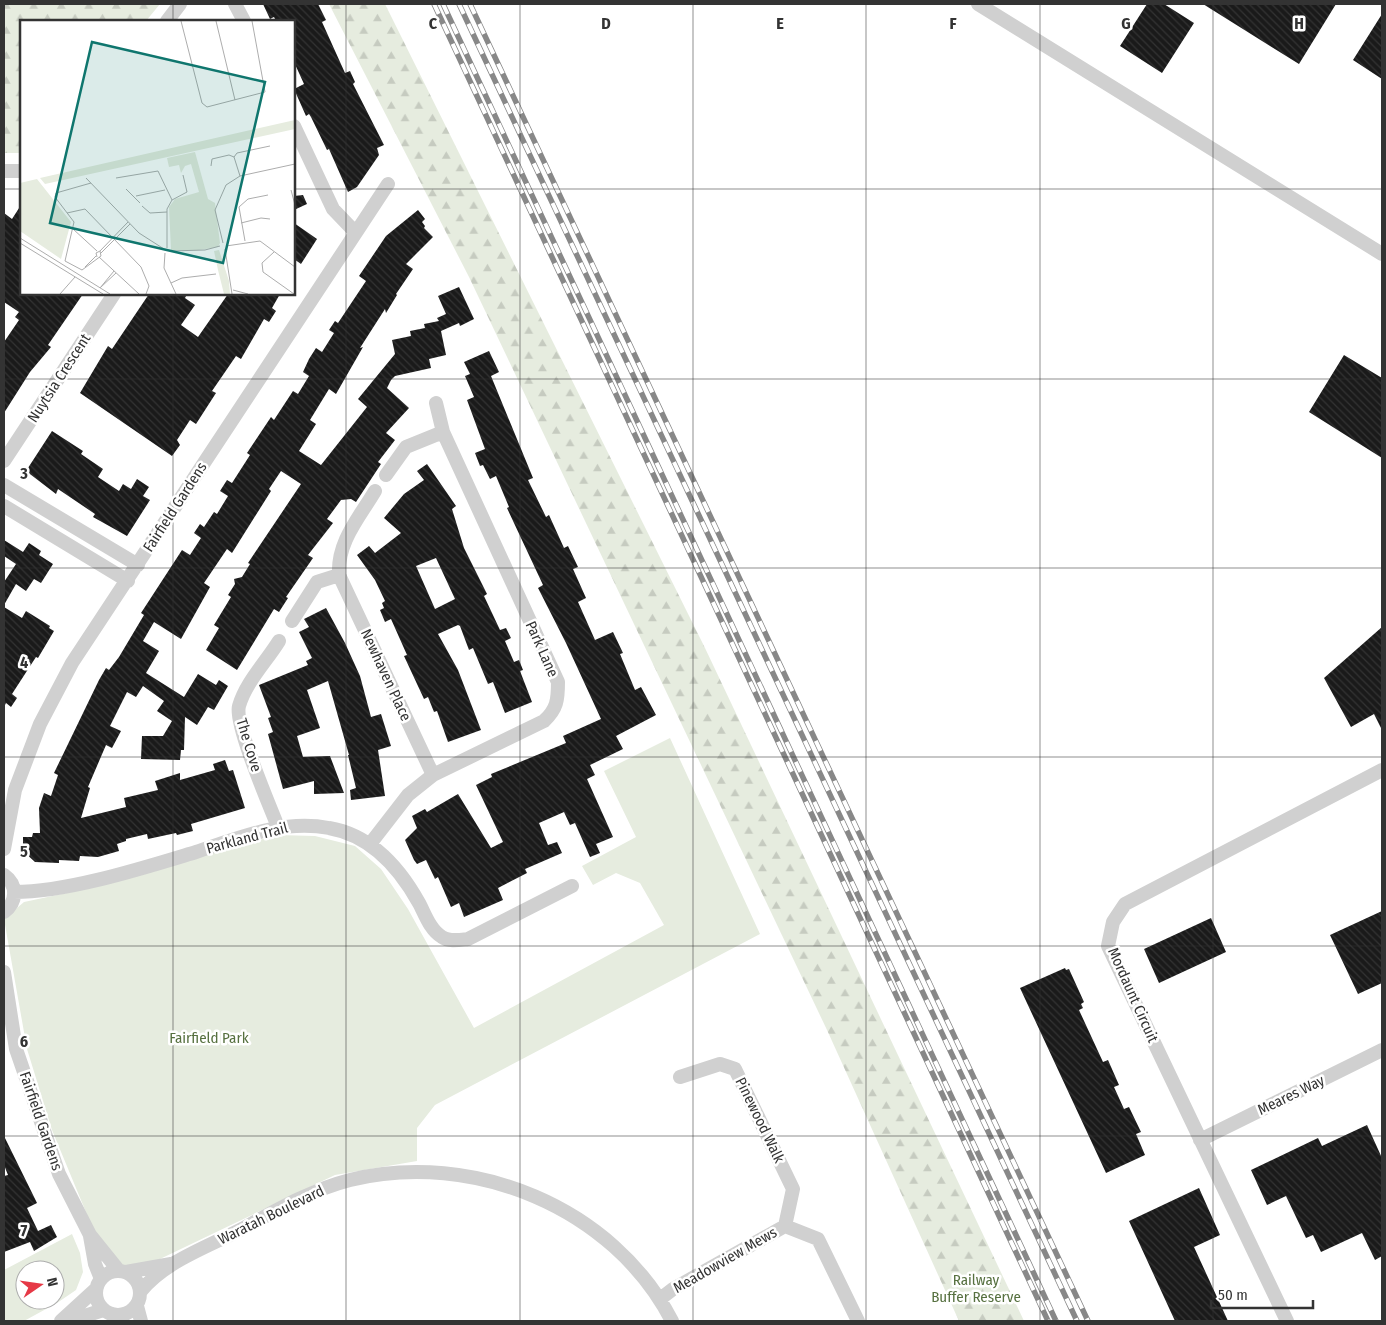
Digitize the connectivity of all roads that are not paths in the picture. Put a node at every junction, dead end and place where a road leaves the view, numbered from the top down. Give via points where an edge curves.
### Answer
1 (180, 4) edge
2 (235, 4) edge
3 (978, 4) edge
4 (168, 20) edge
5 (243, 20) edge
6 (295, 128) edge
7 (4, 171) edge
8 (20, 171) edge
9 (388, 184) dead end
10 (355, 232) junction
11 (1382, 254) edge
12 (113, 295) edge
13 (436, 403) dead end
14 (443, 432) junction
15 (4, 462) edge
16 (386, 475) dead end
17 (4, 485) edge
18 (375, 491) dead end
19 (4, 506) edge
20 (138, 565) junction
21 (339, 575) junction
22 (128, 581) junction
23 (292, 622) dead end
24 (279, 640) dead end
25 (1382, 770) edge
26 (433, 775) junction
27 (9, 788) edge
28 (278, 827) junction
29 (370, 844) junction
30 (4, 849) edge
31 (4, 875) edge
32 (572, 886) dead end
33 (14, 892) junction
34 (4, 912) edge
35 (4, 972) edge
36 (1382, 1050) edge
37 (680, 1077) dead end
38 (1200, 1140) junction
39 (785, 1226) junction
40 (90, 1235) junction
41 (177, 1262) junction
42 (122, 1271) junction
43 (98, 1284) junction
44 (141, 1291) junction
45 (660, 1299) junction
46 (137, 1306) junction
47 (103, 1310) junction
48 (125, 1318) edge
49 (60, 1321) edge
50 (70, 1321) edge
51 (141, 1321) edge
52 (672, 1321) edge
53 (858, 1321) edge
54 (1287, 1321) edge

1 - 4 street
2 - 5 street
3 - 11 street
6 - 10 street via 333,210
7 - 8 street
9 - 10 street, Fairfield Gardens
10 - 20 street, Fairfield Gardens
12 - 15 street, Nuytsia Crescent
13 - 14 street, Park Lane
14 - 16 street via 406,447
14 - 26 street, Park Lane via 558,682 558,698 555,711 544,721
17 - 20 street
18 - 21 street, Newhaven Place via 343,544 338,559
19 - 22 street
20 - 22 street, Fairfield Gardens
21 - 23 street via 318,582
21 - 26 street, Newhaven Place
22 - 27 street, Fairfield Gardens via 72,662
24 - 28 street, The Cove via 245,691 238,709 243,735
25 - 38 street, Mordaunt Circuit via 1125,904 1112,922 1108,946
26 - 29 street, Park Lane via 408,795
27 - 30 street, Fairfield Gardens
28 - 29 street, Parkland Trail via 329,828
28 - 33 street, Parkland Trail via 61,888
29 - 32 street, Parkland Trail via 390,861 411,888 431,926 442,937 453,940 468,939
31 - 33 street via 11,881
33 - 34 street via 10,907
35 - 40 street, Fairfield Gardens via 16,1049 61,1179
36 - 38 street, Meares Way
37 - 39 street, Pinewood Walk via 720,1064 735,1069 793,1189
38 - 54 street, Mordaunt Circuit
39 - 45 street, Meadowview Mews
39 - 53 street, Meadowview Mews via 818,1239
40 - 42 street, Fairfield Gardens
40 - 43 street, Fairfield Gardens
41 - 42 street, Waratah Boulevard
41 - 44 street, Waratah Boulevard
41 - 45 street, Waratah Boulevard via 335,1184 399,1173 454,1174 518,1190 568,1213 618,1250
42 - 43 street, Waratah Boulevard via 106,1274
42 - 44 street via 136,1280
43 - 47 street via 97,1300
43 - 49 street, Waratah Boulevard
44 - 46 street
45 - 52 street, Waratah Boulevard
46 - 48 street
46 - 51 street
47 - 48 street
47 - 50 street

